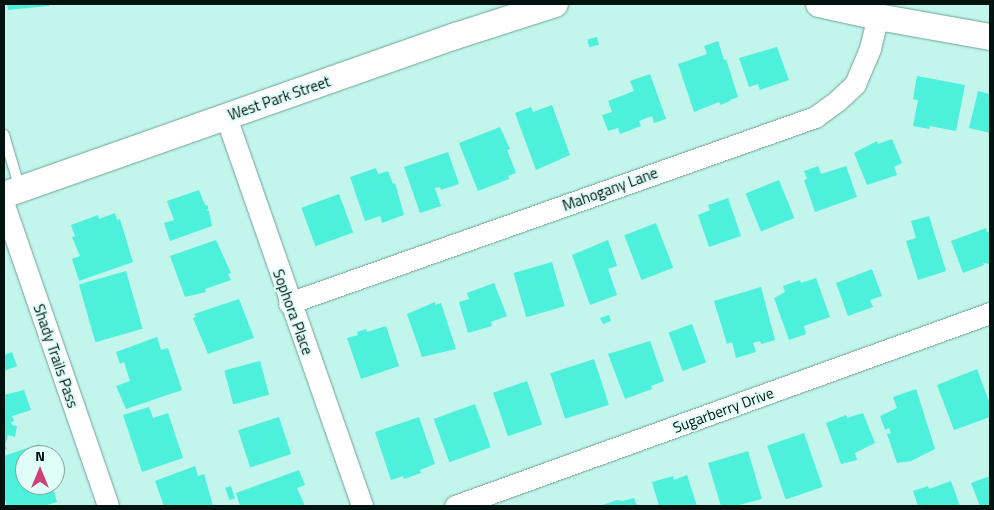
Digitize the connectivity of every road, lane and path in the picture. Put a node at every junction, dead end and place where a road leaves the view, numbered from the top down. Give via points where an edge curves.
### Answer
1 (555, 4) edge
2 (819, 4) edge
3 (878, 17) junction
4 (990, 37) edge
5 (226, 117) junction
6 (4, 134) edge
7 (9, 197) edge
8 (289, 303) junction
9 (990, 313) edge
10 (108, 506) edge
11 (362, 506) edge
12 (455, 506) edge

1 - 5 street, West Park Street
2 - 3 street
3 - 4 street
3 - 8 street, Mahogany Lane via 855,84 815,116
5 - 7 street, West Park Street
5 - 8 street, Sophora Place
6 - 7 lane
7 - 10 street, Shady Trails Pass
8 - 11 street, Sophora Place
9 - 12 street, Sugarberry Drive

